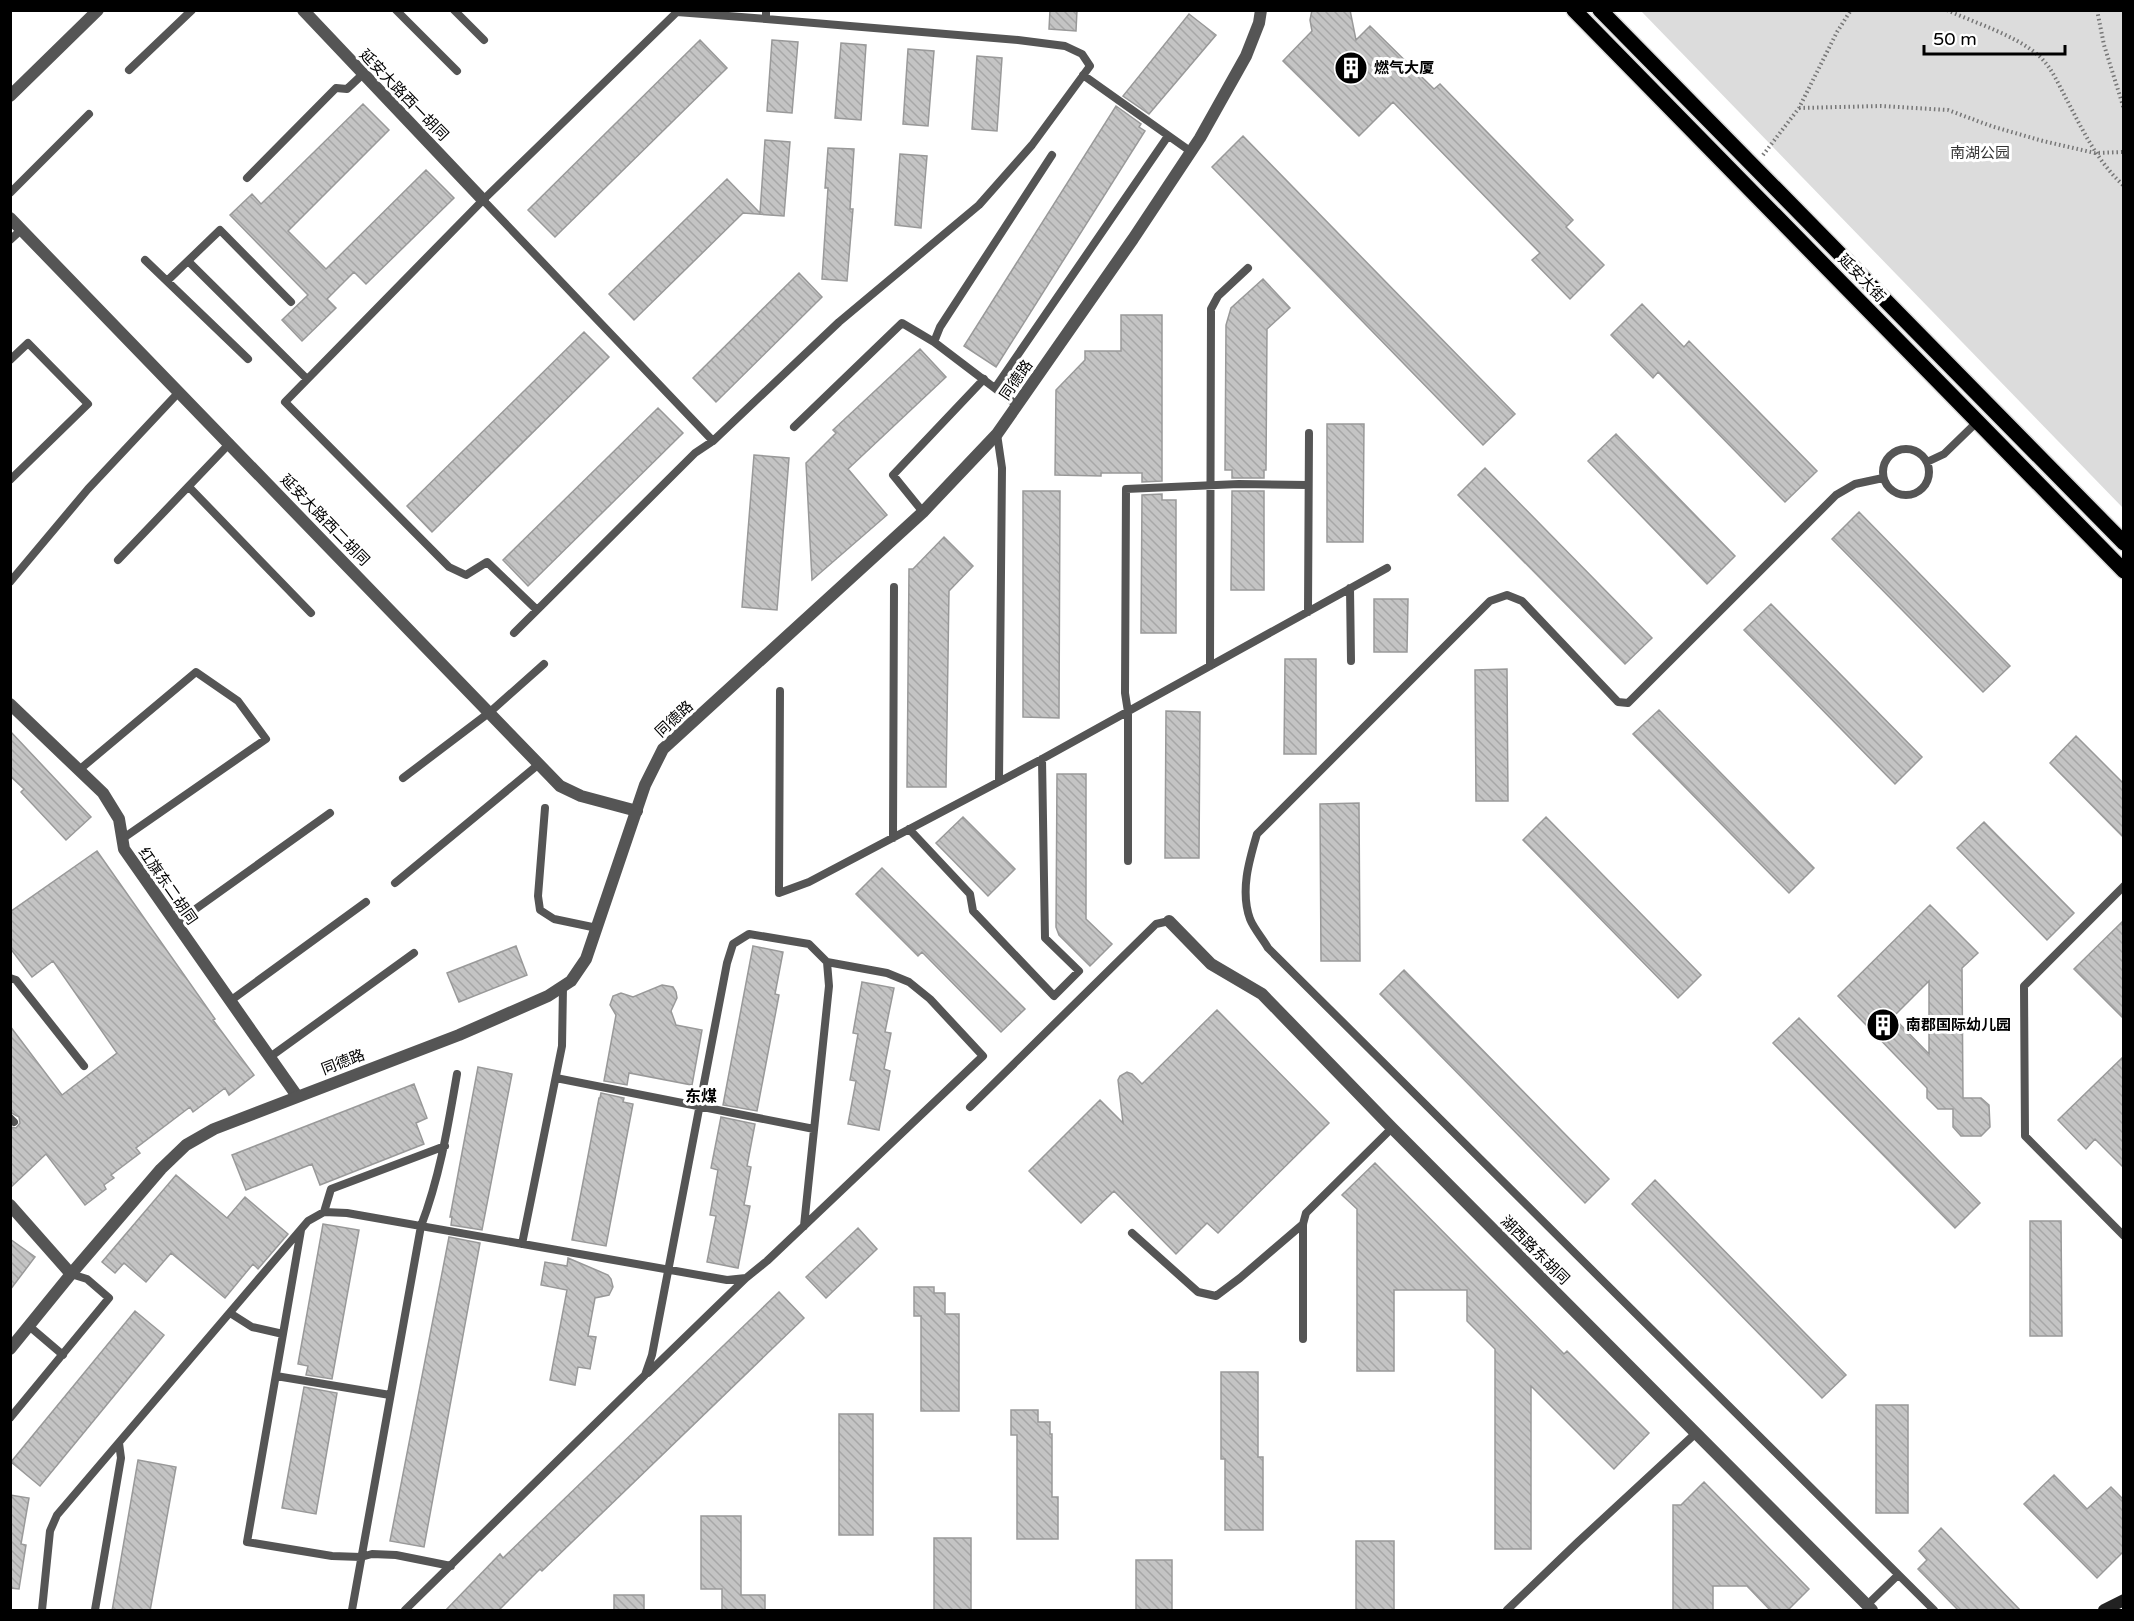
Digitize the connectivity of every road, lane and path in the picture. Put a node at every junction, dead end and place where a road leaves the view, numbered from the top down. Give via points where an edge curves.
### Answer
1 (98, 10) edge
2 (192, 10) edge
3 (303, 10) edge
4 (396, 10) edge
5 (454, 10) edge
6 (1261, 10) edge
7 (1574, 10) edge
8 (1600, 10) edge
9 (1851, 10) edge
10 (1947, 10) edge
11 (2097, 10) edge
12 (678, 11) edge
13 (766, 15) edge
14 (484, 40) dead end
15 (129, 70) dead end
16 (457, 71) dead end
17 (363, 74) junction
18 (1083, 75) junction
19 (10, 96) edge
20 (1799, 108) junction
21 (2124, 109) edge
22 (89, 114) dead end
23 (1168, 136) junction
24 (1190, 152) junction
25 (2124, 152) edge
26 (2095, 153) junction
27 (1052, 155) dead end
28 (1753, 167) junction
29 (247, 178) dead end
30 (2124, 186) edge
31 (10, 193) edge
32 (483, 200) junction
33 (10, 218) edge
34 (21, 230) junction
35 (10, 240) edge
36 (145, 260) dead end
37 (188, 261) junction
38 (1248, 268) dead end
39 (167, 281) junction
40 (291, 302) dead end
41 (934, 342) junction
42 (248, 359) dead end
43 (10, 360) edge
44 (307, 379) junction
45 (984, 380) junction
46 (995, 388) junction
47 (180, 392) junction
48 (1017, 405) junction
49 (1977, 422) junction
50 (794, 427) dead end
51 (1309, 433) dead end
52 (997, 434) junction
53 (712, 441) junction
54 (230, 443) junction
55 (1928, 462) junction
56 (1883, 478) junction
57 (10, 480) edge
58 (1308, 485) junction
59 (189, 487) junction
60 (1209, 487) junction
61 (923, 512) junction
62 (2124, 543) edge
63 (118, 560) dead end
64 (1387, 568) dead end
65 (2124, 571) edge
66 (10, 582) edge
67 (894, 586) dead end
68 (1350, 588) junction
69 (537, 610) junction
70 (1308, 612) junction
71 (311, 613) dead end
72 (514, 633) dead end
73 (1351, 661) dead end
74 (544, 664) dead end
75 (1210, 666) junction
76 (780, 691) dead end
77 (10, 704) edge
78 (490, 712) junction
79 (1128, 712) junction
80 (1041, 759) junction
81 (539, 764) junction
82 (79, 770) junction
83 (403, 778) dead end
84 (999, 781) junction
85 (545, 808) dead end
86 (637, 811) junction
87 (330, 813) dead end
88 (909, 829) junction
89 (893, 838) junction
90 (122, 839) junction
91 (1128, 861) dead end
92 (395, 883) dead end
93 (2124, 886) edge
94 (366, 902) dead end
95 (1169, 921) joint
96 (176, 923) junction
97 (597, 928) junction
98 (414, 953) dead end
99 (827, 962) junction
100 (10, 978) edge
101 (563, 987) junction
102 (231, 1001) junction
103 (270, 1057) junction
104 (84, 1066) dead end
105 (457, 1074) dead end
106 (556, 1078) junction
107 (297, 1096) junction
108 (699, 1106) junction
109 (970, 1107) dead end
110 (1392, 1128) junction
111 (814, 1129) junction
112 (445, 1146) junction
113 (10, 1205) edge
114 (324, 1212) junction
115 (1303, 1224) junction
116 (421, 1226) junction
117 (804, 1226) junction
118 (302, 1228) junction
119 (1132, 1233) dead end
120 (2124, 1236) edge
121 (522, 1244) junction
122 (668, 1269) junction
123 (71, 1274) junction
124 (746, 1278) junction
125 (230, 1313) junction
126 (29, 1326) junction
127 (283, 1334) junction
128 (1303, 1339) dead end
129 (10, 1349) edge
130 (63, 1355) junction
131 (645, 1375) junction
132 (276, 1376) junction
133 (390, 1395) junction
134 (10, 1418) edge
135 (1696, 1433) junction
136 (119, 1443) junction
137 (360, 1557) junction
138 (451, 1566) junction
139 (1898, 1575) junction
140 (2124, 1600) edge
141 (1870, 1608) edge
142 (42, 1611) edge
143 (95, 1611) edge
144 (352, 1611) edge
145 (405, 1611) edge
146 (1507, 1611) edge
147 (1934, 1611) edge
148 (2104, 1611) edge

1 - 19 street
2 - 15 lane
3 - 17 street, 延安大路西一胡同
4 - 16 lane
5 - 14 lane
6 - 24 street, 同德路 via 1246,56
7 - 49 main road, 延安大街
8 - 28 main road, 延安大街
9 - 20 path
10 - 26 path via 2023,44 2040,57 2055,76
11 - 21 path
12 - 13 lane
12 - 32 lane
13 - 18 lane via 1065,46 1082,54 1090,66
17 - 29 lane via 347,89 336,88
17 - 32 street, 延安大路西一胡同
18 - 23 lane
18 - 53 lane via 1032,145 979,205 839,322
20 - 26 path via 1881,106 1948,110 2001,129
20 - 28 path
22 - 31 lane
23 - 24 lane
23 - 46 lane
24 - 48 street, 同德路
25 - 26 path
26 - 30 path
27 - 41 lane
28 - 62 main road, 延安大街
32 - 44 lane
32 - 53 lane
33 - 34 street, 延安大路西二胡同
34 - 35 lane
34 - 47 street, 延安大路西二胡同
36 - 39 lane
37 - 39 lane
37 - 40 lane via 220,230
37 - 44 lane
38 - 60 lane via 1218,296 1211,309
39 - 42 lane
41 - 45 lane
41 - 50 lane via 902,323
43 - 57 lane via 28,343 88,404
44 - 69 lane via 285,402 293,411 449,567 466,575 487,562
45 - 46 lane
45 - 61 lane via 893,475
46 - 48 lane
47 - 54 street, 延安大路西二胡同
47 - 66 lane via 88,489
48 - 52 street, 同德路
49 - 55 lane via 1944,454
49 - 65 main road, 延安大街
51 - 58 lane
52 - 61 street, 同德路
52 - 84 lane via 1002,468
53 - 69 lane via 695,453
54 - 59 lane
54 - 78 street, 延安大路西二胡同
55 - 56 lane via 1915,450 1898,449 1885,460
55 - 56 lane via 1928,479 1919,492 1911,495 1897,494
56 - 139 lane via 1855,484 1836,495 1628,703 1618,702 1522,601 1508,595 1490,601 1257,834 1247,865 1245,894 1251,920 1268,948
58 - 60 lane
58 - 70 lane
59 - 63 lane
59 - 71 lane
60 - 75 lane
60 - 79 lane via 1126,489
61 - 86 street, 同德路 via 663,749
64 - 68 lane
67 - 89 lane
68 - 70 lane
68 - 73 lane
69 - 72 lane
70 - 75 lane
74 - 78 lane
75 - 79 lane
76 - 89 lane via 779,893
77 - 82 street, 红旗东二胡同
78 - 81 street, 延安大路西二胡同
78 - 83 lane
79 - 80 lane
79 - 91 lane
80 - 84 lane
80 - 88 lane via 1045,938 1079,971 1054,996 973,911 970,894
81 - 86 street, 延安大路西二胡同 via 560,786 581,796
81 - 92 lane
82 - 90 street, 红旗东二胡同 via 103,793 119,819
82 - 90 lane via 196,672 238,701 266,739
84 - 88 lane
85 - 97 lane via 540,910 554,919
86 - 97 street, 同德路
87 - 96 lane
88 - 89 lane
90 - 96 street, 红旗东二胡同 via 124,849
93 - 120 lane via 2024,986 2025,1136
94 - 102 lane
95 - 109 lane via 1156,924
95 - 110 street, 湖西路东胡同 via 1211,964 1262,994
96 - 102 street, 红旗东二胡同
97 - 101 street, 同德路 via 586,959 572,981
98 - 103 lane
99 - 108 lane via 808,944 786,939 749,934 733,944
99 - 111 lane via 829,986
99 - 117 lane via 887,973 909,982 983,1056
100 - 104 lane via 16,980
101 - 106 lane via 562,1046
101 - 107 street, 同德路 via 459,1035
102 - 103 street, 红旗东二胡同
103 - 107 street, 红旗东二胡同
105 - 112 lane
106 - 108 lane
106 - 121 lane
107 - 123 street, 同德路 via 214,1129 186,1145
108 - 111 lane
108 - 122 lane
110 - 115 lane via 1306,1214
110 - 135 street, 湖西路东胡同
111 - 117 lane
112 - 114 lane via 331,1189
112 - 116 lane
113 - 123 street
114 - 116 lane
114 - 118 lane
115 - 119 lane via 1216,1296 1198,1292
115 - 128 lane
116 - 121 lane
116 - 133 lane
117 - 124 lane
118 - 125 lane
118 - 127 lane
121 - 122 lane
122 - 124 lane via 727,1280
122 - 131 lane
123 - 126 street, 同德路
123 - 130 lane via 87,1279 109,1298
124 - 131 lane
125 - 127 lane via 252,1327
125 - 136 lane
126 - 129 street, 同德路
126 - 130 lane
127 - 132 lane
130 - 134 lane
131 - 138 lane
132 - 133 lane
132 - 137 lane via 248,1542
133 - 137 lane
135 - 141 street, 湖西路东胡同
135 - 146 lane
136 - 142 lane via 57,1515 50,1531
136 - 143 lane via 121,1458
137 - 138 lane via 396,1555
137 - 144 lane
138 - 145 lane
139 - 141 lane
139 - 147 lane
140 - 148 main road

